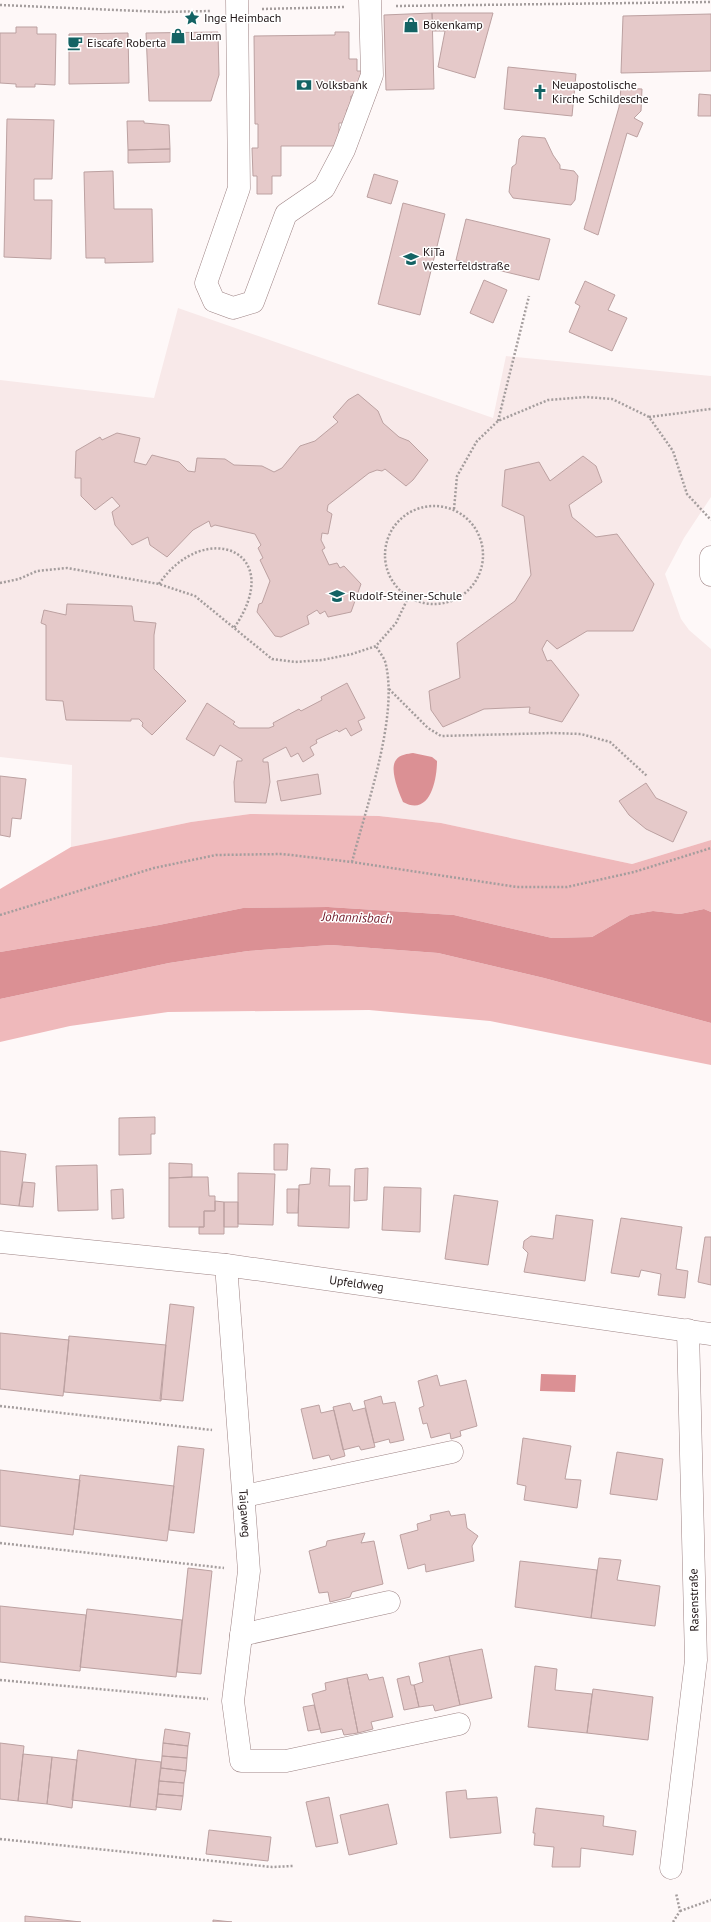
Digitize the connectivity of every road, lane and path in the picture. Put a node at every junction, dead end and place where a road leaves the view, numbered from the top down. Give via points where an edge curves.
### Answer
1 (237, 0) edge
2 (370, 0) edge
3 (529, 296) dead end
4 (711, 409) edge
5 (649, 417) junction
6 (498, 421) junction
7 (454, 509) junction
8 (711, 520) edge
9 (711, 557) edge
10 (711, 575) edge
11 (0, 583) edge
12 (159, 584) junction
13 (408, 598) junction
14 (234, 628) junction
15 (376, 646) junction
16 (389, 689) junction
17 (647, 776) dead end
18 (711, 848) edge
19 (352, 862) junction
20 (0, 915) edge
21 (0, 1242) edge
22 (226, 1265) junction
23 (688, 1330) junction
24 (711, 1334) edge
25 (0, 1406) edge
26 (239, 1433) junction
27 (452, 1452) dead end
28 (244, 1496) junction
29 (0, 1543) edge
30 (249, 1571) junction
31 (389, 1602) dead end
32 (241, 1634) junction
33 (0, 1680) edge
34 (232, 1701) junction
35 (459, 1724) dead end
36 (0, 1838) edge
37 (293, 1866) dead end
38 (671, 1868) joint
39 (711, 1900) edge
40 (680, 1911) junction
41 (673, 1922) edge

1 - 2 street via 239,188 206,282 214,301 233,308 253,302 286,214 324,188 344,150 372,76
3 - 6 path
4 - 5 path
5 - 6 path via 612,400 586,397 548,400
5 - 8 path via 673,451 687,494
6 - 7 path via 477,441 457,476
7 - 13 path via 421,507 406,514 394,525 386,540 384,556 387,573 395,587
7 - 13 path via 467,518 477,531 482,546 483,563 478,578 468,591 454,600 439,604 423,604
9 - 10 street
11 - 12 path via 19,579 37,571 67,568
12 - 14 path via 195,596
12 - 14 path via 175,565 198,552 218,548 236,552 242,556 251,571 252,582 249,602
13 - 15 path via 396,623
14 - 15 path via 272,658 295,662 322,660
15 - 16 path via 386,663
16 - 17 path via 428,728 441,736 581,734 610,742
16 - 19 path via 383,743
18 - 19 path via 634,872 567,887 517,887
19 - 20 path via 282,854 216,855 154,868
21 - 22 street, Upfeldweg
22 - 23 street, Upfeldweg
22 - 26 street, Taigaweg
23 - 24 street, Upfeldweg
23 - 38 street, Rasenstraße via 696,1660
25 - 26 path
26 - 28 street, Taigaweg
27 - 28 street
28 - 30 street, Taigaweg
29 - 30 path
30 - 32 street, Taigaweg
31 - 32 street
32 - 34 street, Taigaweg
33 - 34 path
34 - 35 street, Taigaweg via 241,1762 286,1761
36 - 37 path via 272,1867
38 - 40 path
39 - 40 path
40 - 41 path

